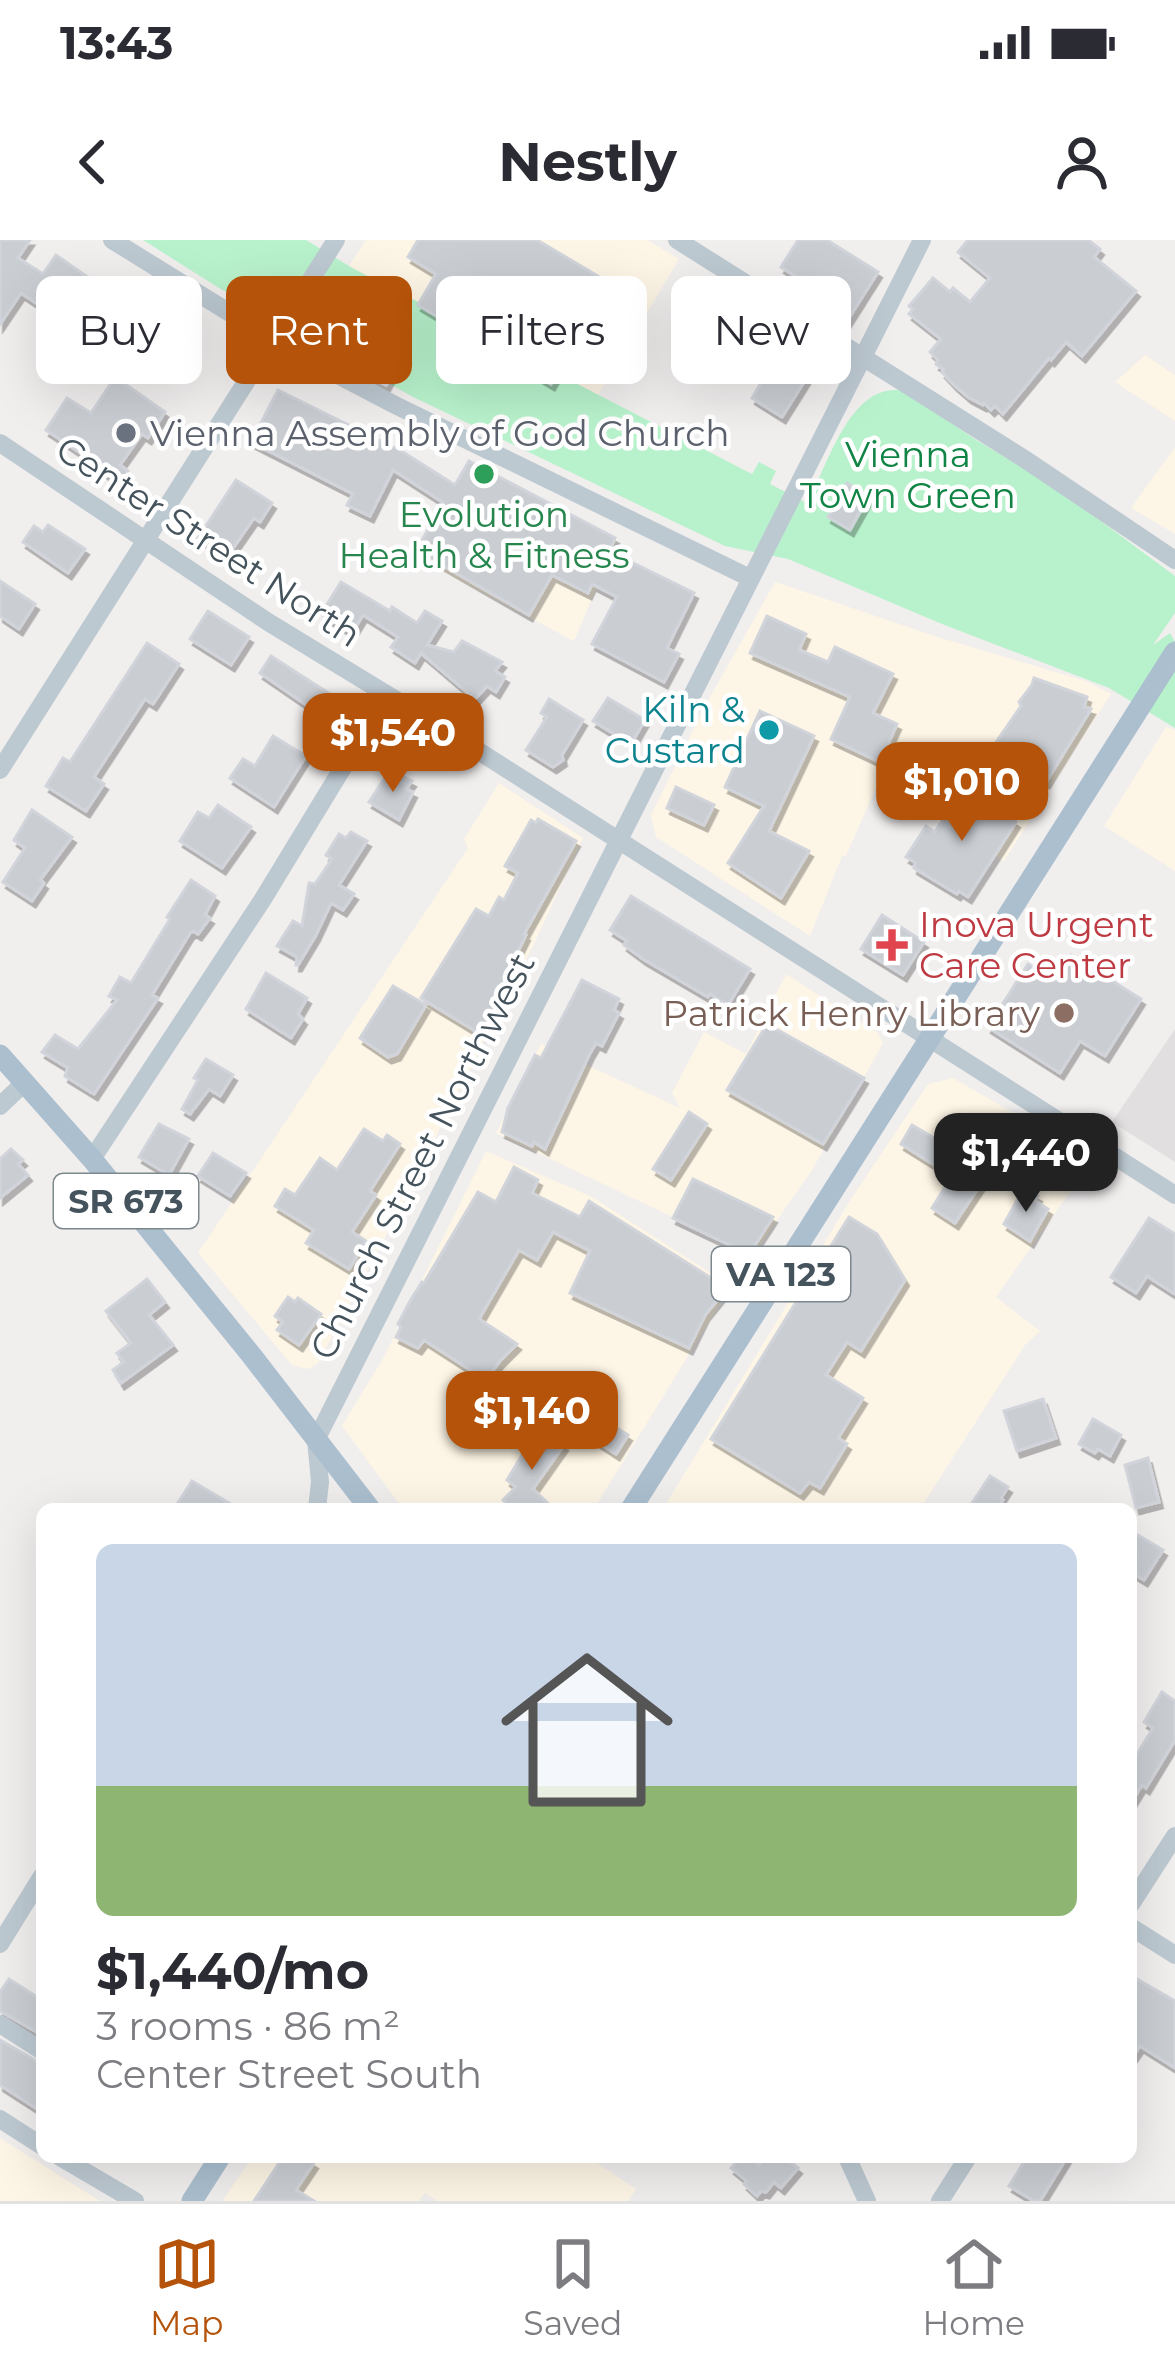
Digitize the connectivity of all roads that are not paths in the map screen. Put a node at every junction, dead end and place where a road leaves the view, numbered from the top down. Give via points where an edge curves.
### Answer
1 (112, 240) edge
2 (336, 240) edge
3 (677, 240) edge
4 (922, 240) edge
5 (314, 276) edge
6 (226, 312) edge
7 (864, 356) junction
8 (246, 384) edge
9 (355, 384) edge
10 (0, 443) edge
11 (146, 541) junction
12 (1175, 560) edge
13 (750, 578) junction
14 (1175, 652) edge
15 (398, 702) junction
16 (0, 770) edge
17 (617, 839) junction
18 (930, 1039) junction
19 (0, 1055) edge
20 (24, 1083) junction
21 (0, 1106) edge
22 (92, 1159) junction
23 (1175, 1195) edge
24 (316, 1439) junction
25 (318, 1503) edge
26 (365, 1503) edge
27 (635, 1503) edge
28 (1175, 1835) edge
29 (1137, 1895) edge
30 (34, 1907) edge
31 (1137, 1931) edge
32 (0, 1944) edge
33 (1175, 1954) edge
34 (0, 2024) edge
35 (36, 2046) edge
36 (0, 2119) edge
37 (36, 2142) edge
38 (70, 2163) edge
39 (216, 2163) edge
40 (851, 2163) edge
41 (964, 2163) edge
42 (135, 2201) edge
43 (192, 2201) edge
44 (867, 2201) edge
45 (940, 2201) edge

1 - 6 street
2 - 5 street
3 - 7 street
4 - 7 street, Church Street Northwest
7 - 12 street
7 - 13 street, Church Street Northwest
8 - 11 street
9 - 13 street
10 - 11 street, Center Street North
11 - 15 street, Center Street North
11 - 16 street
13 - 17 street, Church Street Northwest
14 - 18 main road, VA 123
15 - 17 street, Center Street North
15 - 22 street via 353,751
17 - 18 street, Center Street North
17 - 24 street, Church Street Northwest
18 - 23 street, Center Street North
18 - 27 main road, VA 123
19 - 20 main road, SR 673
20 - 21 street
20 - 22 main road, SR 673
22 - 24 main road, SR 673
24 - 25 street, Church Street Northwest
24 - 26 main road, SR 673
28 - 29 street
30 - 32 street
31 - 33 street
34 - 35 street
36 - 37 street
38 - 42 street
39 - 43 main road
40 - 44 street
41 - 45 street

